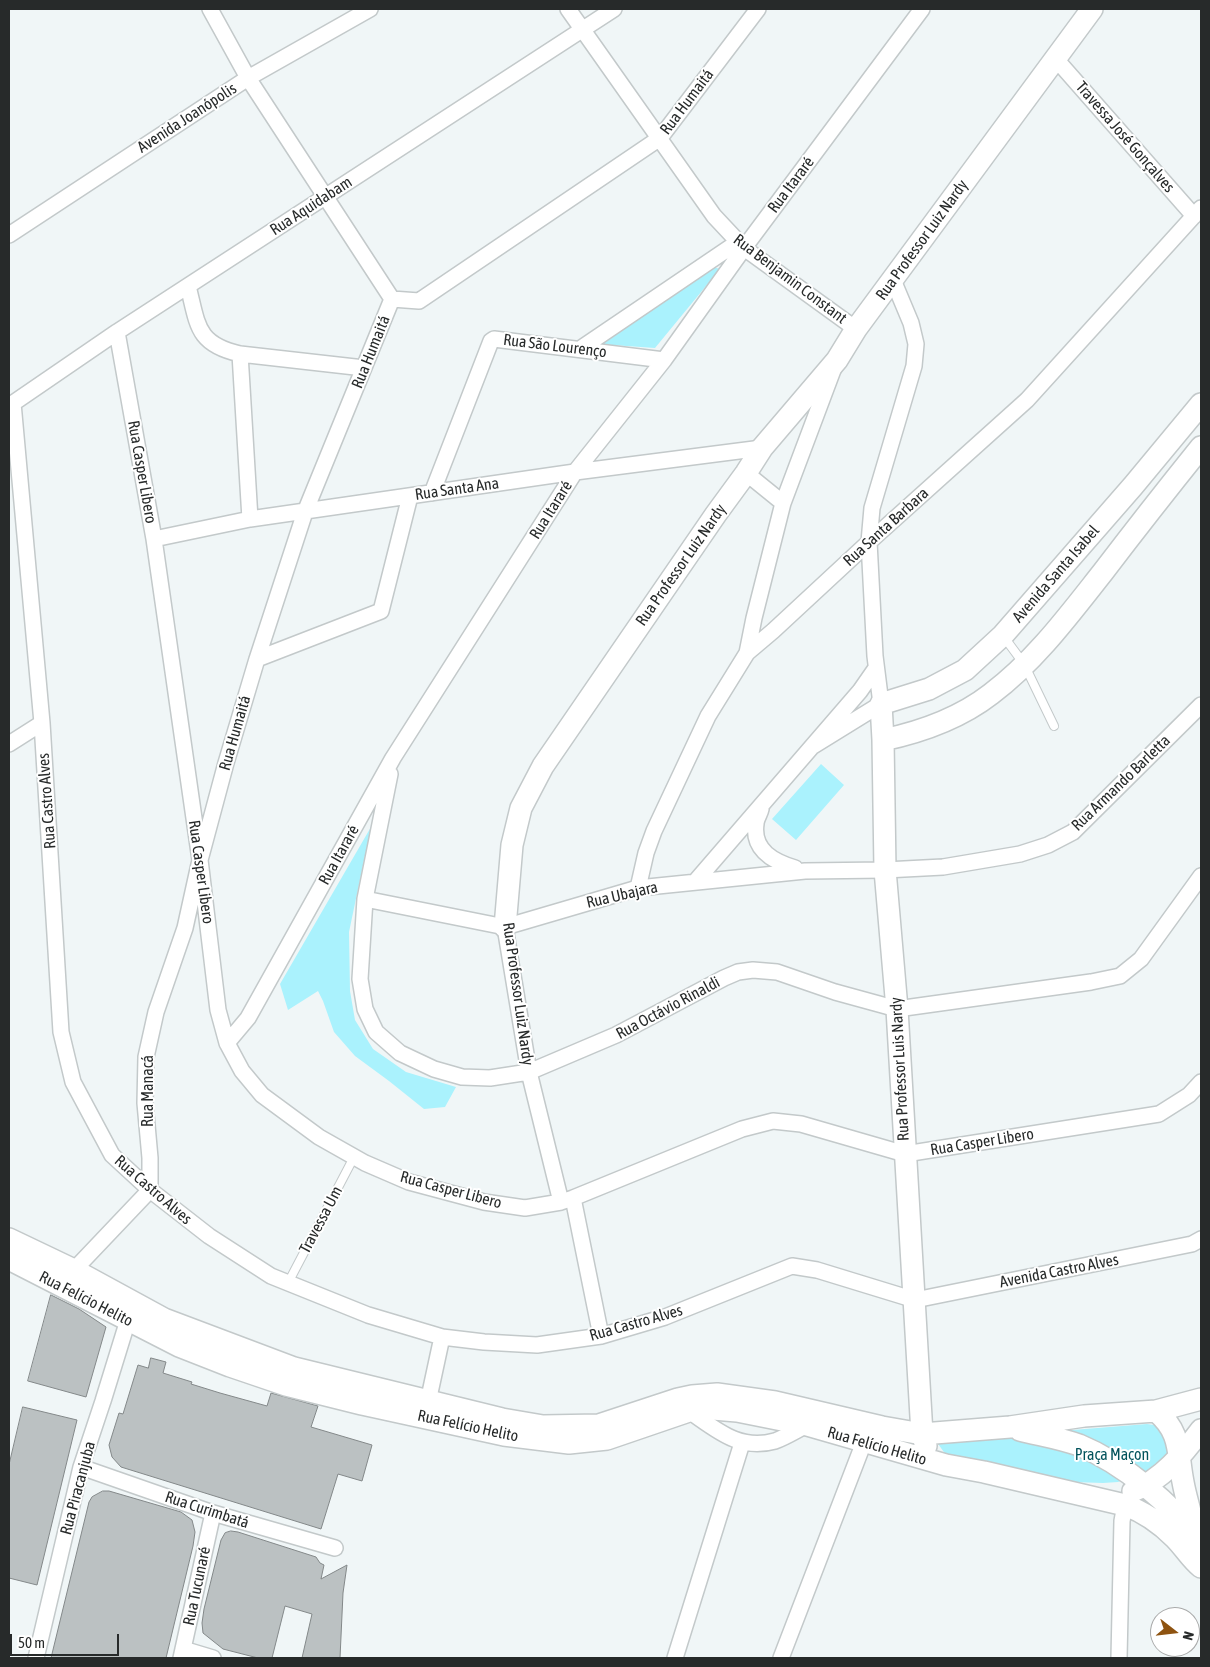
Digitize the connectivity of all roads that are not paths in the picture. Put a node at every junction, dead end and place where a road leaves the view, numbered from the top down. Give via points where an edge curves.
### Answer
1 (210, 9) edge
2 (370, 9) edge
3 (568, 9) edge
4 (614, 9) edge
5 (758, 9) edge
6 (922, 9) edge
7 (1092, 9) edge
8 (583, 30) junction
9 (1055, 58) junction
10 (248, 78) junction
11 (660, 138) junction
12 (326, 197) junction
13 (1198, 212) edge
14 (9, 235) edge
15 (741, 245) junction
16 (893, 280) junction
17 (188, 286) junction
18 (392, 298) junction
19 (856, 329) junction
20 (117, 332) junction
21 (580, 349) junction
22 (240, 354) junction
23 (664, 360) junction
24 (837, 360) junction
25 (364, 368) junction
26 (1201, 404) edge
27 (11, 405) edge
28 (1201, 447) edge
29 (762, 448) junction
30 (575, 472) junction
31 (746, 473) junction
32 (432, 494) junction
33 (410, 496) junction
34 (783, 503) junction
35 (305, 512) junction
36 (250, 519) junction
37 (154, 539) junction
38 (868, 542) junction
39 (1003, 635) junction
40 (747, 653) junction
41 (257, 659) junction
42 (1024, 664) junction
43 (876, 668) junction
44 (881, 704) junction
45 (1201, 705) edge
46 (42, 723) junction
47 (1054, 726) dead end
48 (884, 740) junction
49 (9, 744) edge
50 (813, 746) junction
51 (393, 758) junction
52 (764, 803) junction
53 (200, 860) junction
54 (885, 870) junction
55 (804, 871) junction
56 (1201, 876) edge
57 (695, 882) junction
58 (638, 888) junction
59 (365, 899) junction
60 (505, 927) junction
61 (897, 1009) junction
62 (227, 1043) junction
63 (529, 1072) junction
64 (1201, 1082) edge
65 (904, 1154) junction
66 (354, 1157) junction
67 (150, 1190) junction
68 (567, 1200) junction
69 (9, 1239) edge
70 (1201, 1239) edge
71 (9, 1260) edge
72 (74, 1270) junction
73 (288, 1283) junction
74 (915, 1300) junction
75 (128, 1320) junction
76 (600, 1336) junction
77 (442, 1337) junction
78 (1201, 1399) edge
79 (428, 1402) junction
80 (689, 1411) junction
81 (1156, 1411) junction
82 (807, 1425) junction
83 (1010, 1427) junction
84 (1201, 1430) edge
85 (922, 1434) junction
86 (742, 1442) junction
87 (864, 1442) junction
88 (1181, 1456) junction
89 (946, 1466) junction
90 (81, 1467) junction
91 (1145, 1486) junction
92 (1099, 1498) junction
93 (1125, 1505) junction
94 (213, 1514) junction
95 (1198, 1537) edge
96 (335, 1548) dead end
97 (1201, 1568) edge
98 (182, 1654) edge
99 (36, 1658) edge
100 (213, 1658) edge
101 (675, 1658) edge
102 (781, 1658) edge
103 (1119, 1658) edge

1 - 10 street
2 - 10 street, Avenida Joanópolis
3 - 8 street, Rua Benjamin Constant
4 - 8 street, Rua Aquidabam
5 - 11 street, Rua Humaitá
6 - 15 street, Rua Itararé
7 - 9 main road, Rua Professor Luiz Nardy
8 - 11 street, Rua Benjamin Constant
8 - 12 street, Rua Aquidabam
9 - 13 street, Travessa José Gonçalves
9 - 16 main road, Rua Professor Luiz Nardy
10 - 12 street
10 - 14 street, Avenida Joanópolis
11 - 15 street, Rua Benjamin Constant via 714,216
11 - 18 street, Rua Humaitá via 419,301
12 - 17 street, Rua Aquidabam
12 - 18 street
13 - 38 street, Rua Santa Barbara via 1027,400
15 - 19 street, Rua Benjamin Constant
15 - 21 street
15 - 23 street, Rua Itararé
16 - 19 main road, Rua Professor Luiz Nardy
16 - 38 street via 911,323 916,344 914,366 872,508
17 - 20 street, Rua Aquidabam
17 - 22 street via 199,328 209,342
18 - 25 street, Rua Humaitá
19 - 24 main road, Rua Professor Luiz Nardy
20 - 27 street, Rua Aquidabam
20 - 37 street, Rua Casper Libero
21 - 23 street, Rua São Lourenço
21 - 32 street, Rua São Lourenço via 498,338 491,341
22 - 25 street
22 - 36 street
23 - 30 street, Rua Itararé
24 - 29 main road, Rua Professor Luiz Nardy
24 - 34 street
25 - 35 street, Rua Humaitá
26 - 39 main road, Avenida Santa Isabel
27 - 46 street, Rua Castro Alves
28 - 42 main road, Avenida Santa Isabel via 1069,615
29 - 30 street, Rua Santa Ana
29 - 31 main road, Rua Professor Luiz Nardy
30 - 32 street, Rua Santa Ana
30 - 51 street, Rua Itararé
31 - 34 street
31 - 60 main road, Rua Professor Luiz Nardy via 542,766 521,808 512,845
32 - 33 street, Rua Santa Ana
33 - 35 street, Rua Santa Ana
33 - 41 street via 381,611
34 - 40 street
35 - 36 street, Rua Santa Ana
35 - 41 street, Rua Humaitá
36 - 37 street, Rua Santa Ana
37 - 53 street, Rua Casper Libero
38 - 40 street, Rua Santa Barbara
38 - 43 street
39 - 42 lane
39 - 44 main road, Avenida Santa Isabel via 965,670 930,689
40 - 58 street, Rua Santa Barbara via 708,716 654,831
41 - 53 street, Rua Humaitá
42 - 47 lane
42 - 48 main road, Avenida Santa Isabel via 990,695 952,718
43 - 44 street
43 - 50 street
44 - 48 main road, Rua Professor Luis Nardy
44 - 50 street
45 - 54 street, Rua Armando Barletta via 1073,832 1020,854 943,867
46 - 49 street
46 - 67 street, Rua Castro Alves via 61,1032 73,1082 112,1155
48 - 54 main road, Rua Professor Luis Nardy
50 - 52 street
51 - 59 street, Rua Octávio Rinaldi
51 - 62 street, Rua Itararé via 248,1018
52 - 55 street via 756,824 758,842 777,863
52 - 57 street
53 - 62 street, Rua Casper Libero via 218,1010
53 - 67 street, Rua Manacá via 185,928 156,1012 146,1057
54 - 55 street, Rua Ubajara
54 - 61 main road, Rua Professor Luis Nardy
55 - 57 street, Rua Ubajara
56 - 61 street, Rua Octávio Rinaldi via 1141,959 1120,976
57 - 58 street, Rua Ubajara
58 - 60 street, Rua Ubajara
59 - 60 street, Rua Ubajara
59 - 63 street, Rua Octávio Rinaldi via 360,979 365,1009 376,1032 400,1052 453,1075 490,1078
60 - 63 street, Rua Professor Luiz Nardy
61 - 63 street, Rua Octávio Rinaldi via 777,972 738,972 616,1035
61 - 65 main road, Rua Professor Luis Nardy
62 - 66 street, Rua Casper Libero via 242,1070 262,1095 319,1138
63 - 68 street, Rua Professor Luiz Nardy
64 - 65 street, Rua Casper Libero via 1189,1095 1159,1114
65 - 68 street, Rua Casper Libero via 802,1124 773,1121 742,1129
65 - 74 main road, Rua Professor Luis Nardy
66 - 68 street, Rua Casper Libero via 409,1182 484,1202 525,1208
66 - 73 lane, Travessa Um
67 - 72 street
67 - 73 street, Rua Castro Alves via 209,1236 271,1276
68 - 76 street, Rua Professor Luiz Nardy
69 - 72 main road, Rua Felício Helito
70 - 74 street, Avenida Castro Alves via 1192,1244
71 - 75 main road, Rua Felício Helito
72 - 79 main road, Rua Felício Helito via 164,1319 216,1340 294,1368
73 - 77 street, Rua Castro Alves via 368,1315
74 - 76 street, Rua Castro Alves via 817,1270 792,1266 665,1318
74 - 85 main road, Rua Professor Luis Nardy
75 - 80 main road, Rua Felício Helito via 179,1346 286,1385 504,1435 588,1442 607,1439
75 - 90 street, Rua Piracanjuba
76 - 77 street, Rua Castro Alves via 537,1345
77 - 79 street
78 - 81 main road
79 - 85 main road, Rua Felício Helito via 502,1420 543,1426 584,1426 612,1421 678,1399 717,1394 775,1402
80 - 82 main road, Rua Felício Helito via 737,1411
80 - 86 street via 727,1437
81 - 83 main road via 1084,1416
81 - 88 main road via 1175,1435
82 - 86 street via 776,1440 758,1444
82 - 87 main road, Rua Felício Helito
83 - 85 main road
83 - 91 main road via 1079,1445
84 - 88 main road
85 - 89 main road via 930,1452
86 - 101 street
87 - 89 main road, Rua Felício Helito
87 - 102 street
88 - 91 main road
88 - 95 main road via 1183,1483
89 - 92 main road
90 - 94 street, Rua Curimbatá
90 - 99 street, Rua Piracanjuba
91 - 92 main road
91 - 95 main road
92 - 93 main road
93 - 97 main road via 1156,1521
93 - 103 street
94 - 96 street, Rua Curimbatá
94 - 98 street, Rua Tucunaré
98 - 100 street

